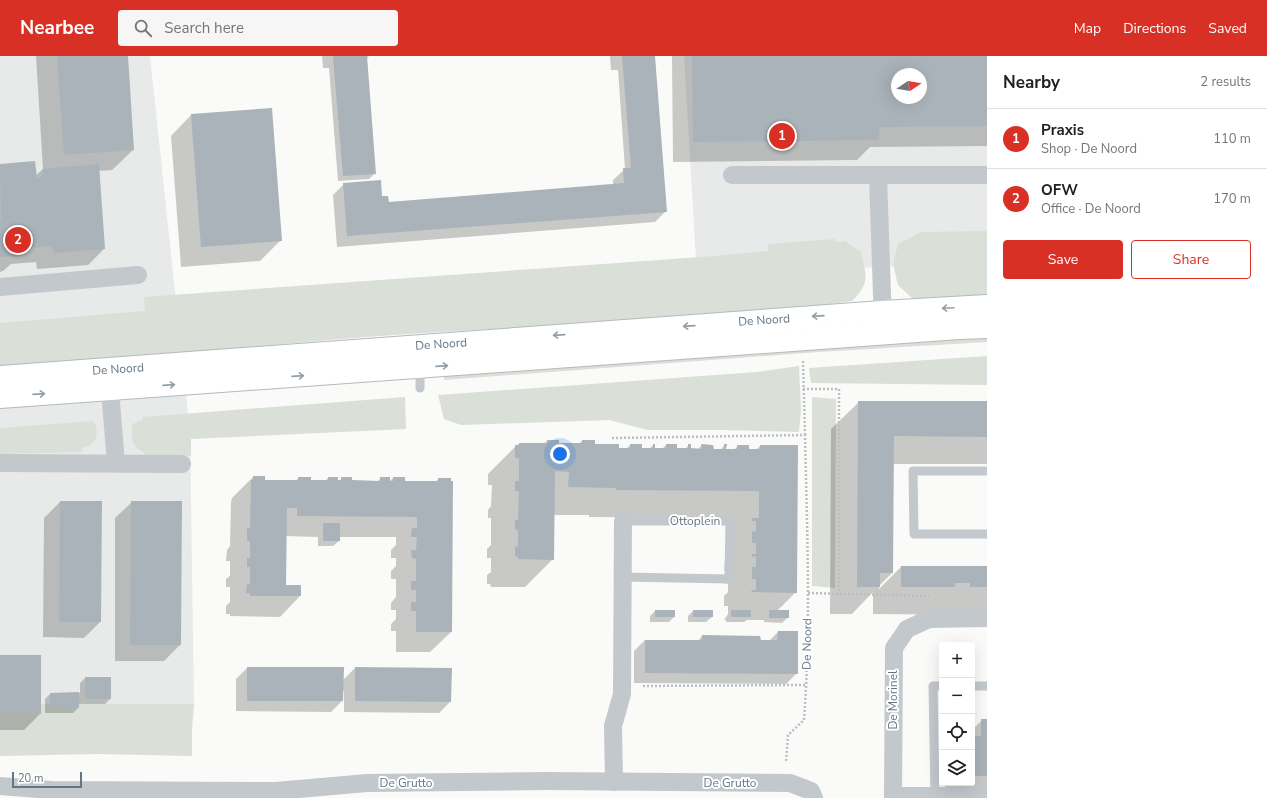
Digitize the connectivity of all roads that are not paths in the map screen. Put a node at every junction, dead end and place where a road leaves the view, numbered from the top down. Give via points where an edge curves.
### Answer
1 (732, 175) dead end
2 (878, 175) junction
3 (987, 175) edge
4 (138, 275) dead end
5 (0, 287) edge
6 (987, 306) edge
7 (882, 312) junction
8 (987, 327) edge
9 (884, 333) junction
10 (419, 363) junction
11 (0, 377) edge
12 (110, 390) junction
13 (0, 397) edge
14 (0, 463) edge
15 (116, 463) junction
16 (182, 464) dead end
17 (987, 471) edge
18 (623, 520) joint
19 (987, 534) edge
20 (622, 577) junction
21 (987, 618) edge
22 (939, 686) edge
23 (975, 686) edge
24 (987, 686) edge
25 (614, 782) junction
26 (0, 786) edge
27 (812, 794) edge
28 (935, 796) junction
29 (987, 796) edge
30 (893, 797) edge

1 - 2 street
2 - 3 street
2 - 7 street
4 - 5 street
6 -> 7 main road, De Noord
7 - 9 street
7 -> 10 main road, De Noord
8 - 9 main road, De Noord
10 -> 9 main road, De Noord
10 - 11 main road, De Noord
12 -> 10 main road, De Noord
13 -> 12 main road, De Noord
12 - 15 street, De Noord
14 - 15 street
15 - 16 street
17 - 19 lane via 912,471 914,534
18 - 20 street, Ottoplein
18 - 20 lane, Ottoplein via 730,520 729,579
20 - 25 street, Ottoplein via 622,694 613,726
21 - 30 street, De Morinel via 936,619 907,629 894,648
22 - 28 lane via 933,686
23 - 24 lane
25 - 26 street, De Grutto via 366,783 276,792 51,790
25 - 27 street, De Grutto via 790,783
28 - 29 street
28 - 30 street

